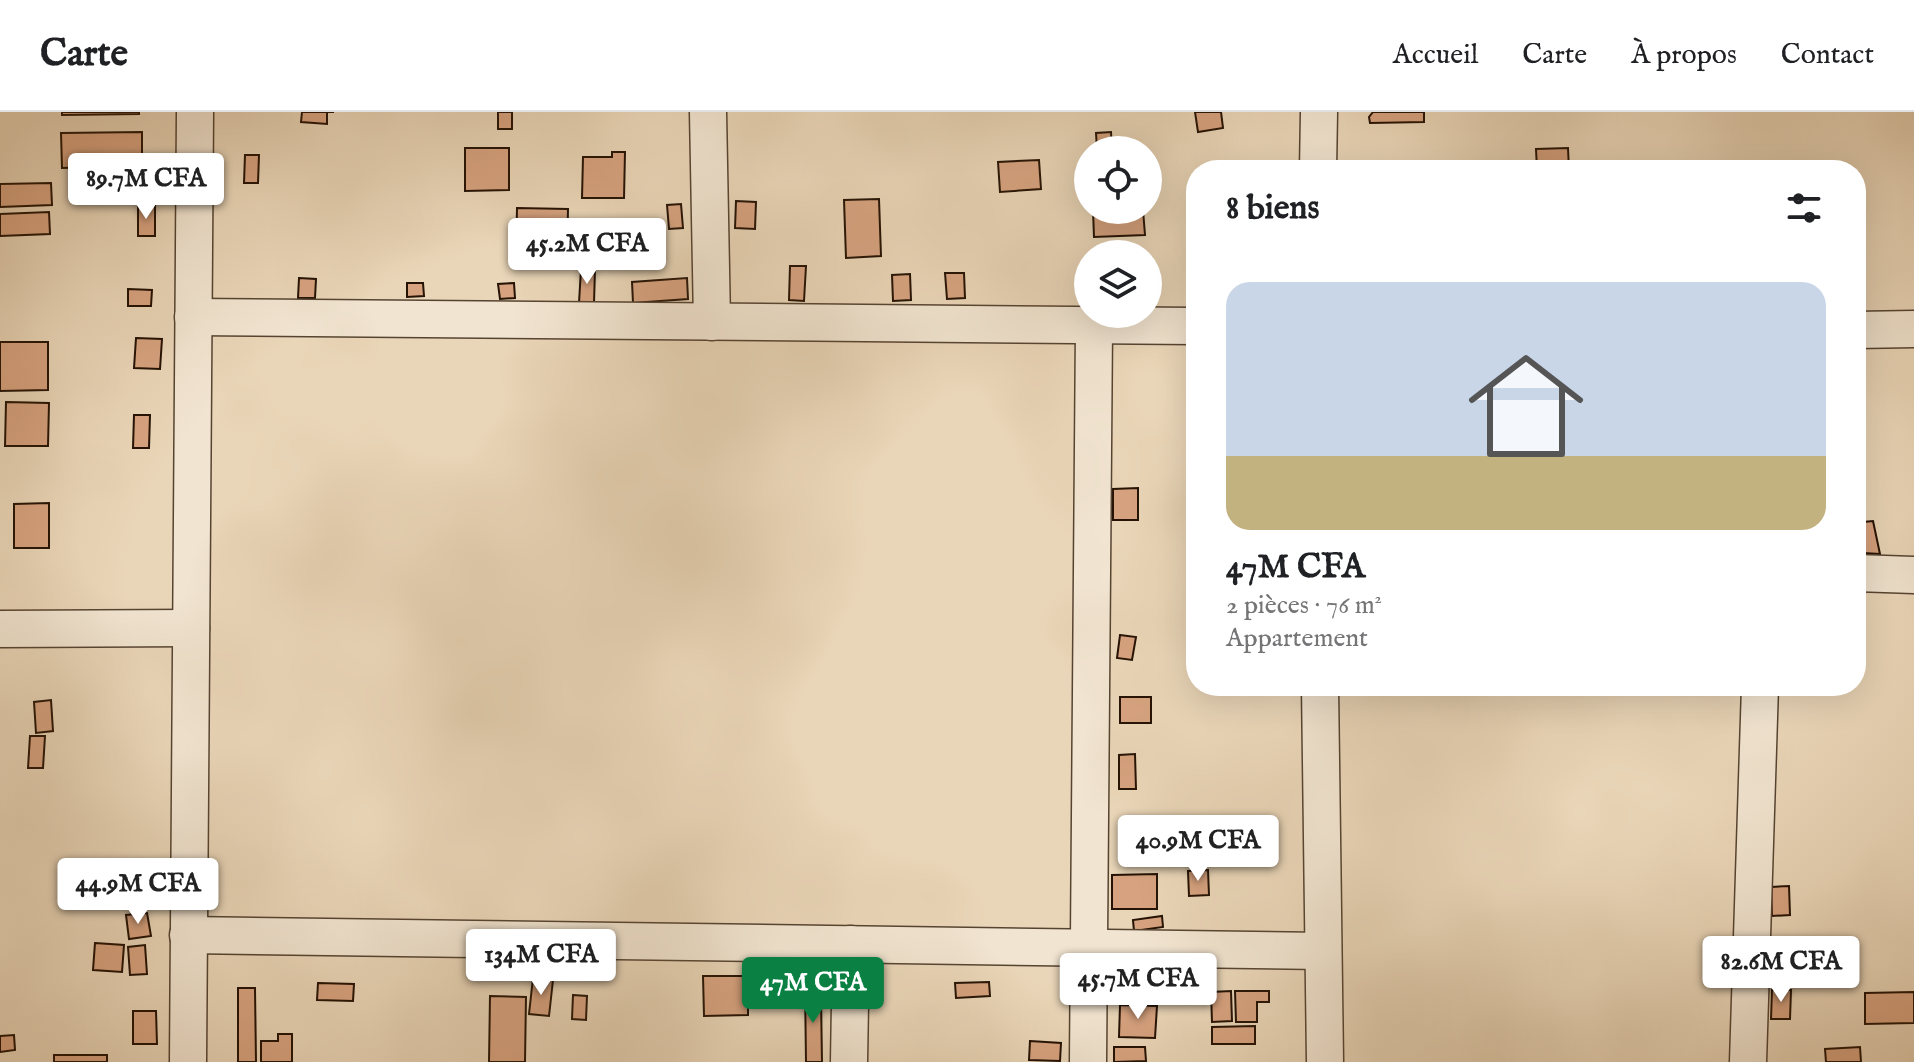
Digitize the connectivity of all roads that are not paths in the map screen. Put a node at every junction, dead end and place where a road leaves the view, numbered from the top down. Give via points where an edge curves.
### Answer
1 (195, 112) edge
2 (708, 112) edge
3 (1319, 112) edge
4 (1318, 160) edge
5 (193, 317) junction
6 (712, 322) junction
7 (1074, 326) edge
8 (1162, 326) edge
9 (1186, 326) edge
10 (1094, 328) edge
11 (1914, 329) edge
12 (1866, 330) edge
13 (1866, 573) edge
14 (1914, 575) edge
15 (191, 628) junction
16 (0, 629) edge
17 (1320, 696) edge
18 (1760, 696) edge
19 (188, 935) junction
20 (851, 944) junction
21 (1089, 948) junction
22 (1323, 951) junction
23 (188, 1062) edge
24 (849, 1062) edge
25 (1088, 1062) edge
26 (1325, 1062) edge
27 (1748, 1062) edge

1 - 5 street
2 - 6 street
3 - 4 street
5 - 6 street
5 - 15 street
6 - 7 street
8 - 9 street
10 - 21 street
11 - 12 street
13 - 14 street
15 - 16 street
15 - 19 street
17 - 22 street
18 - 27 street
19 - 20 street
19 - 23 street
20 - 21 street
20 - 24 street
21 - 22 street
21 - 25 street
22 - 26 street

